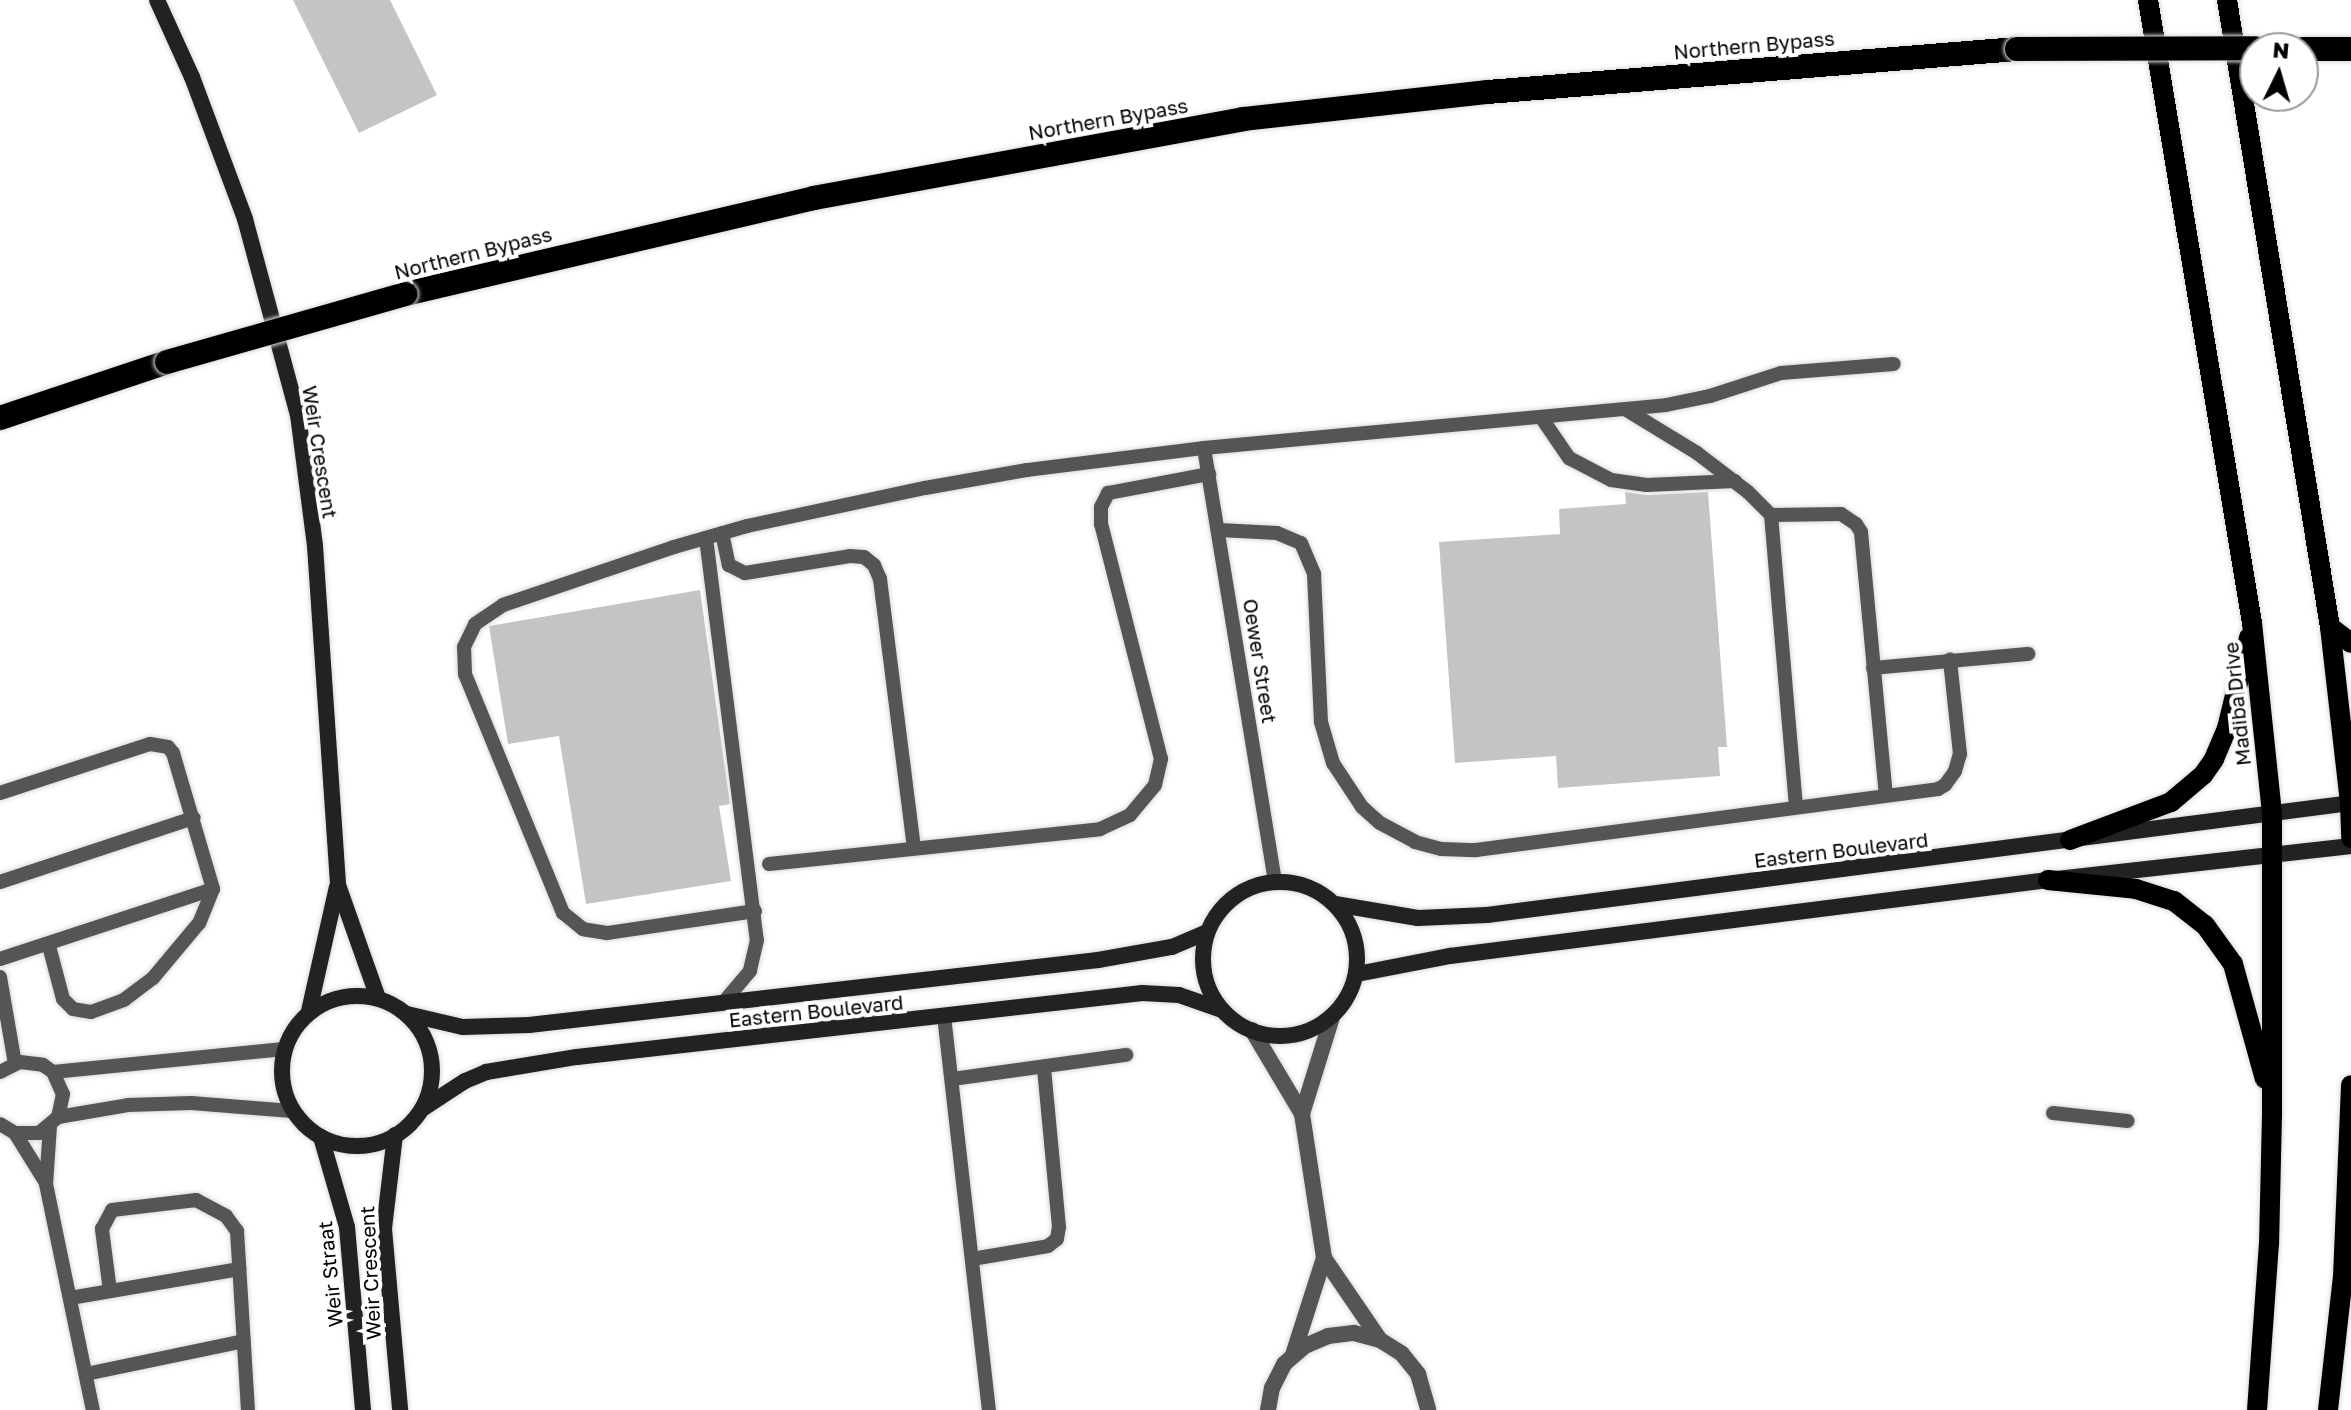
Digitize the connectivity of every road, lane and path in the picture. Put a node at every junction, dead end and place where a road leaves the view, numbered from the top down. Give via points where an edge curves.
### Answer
1 (157, 0) edge
2 (2148, 0) edge
3 (2227, 0) edge
4 (2239, 48) edge
5 (2319, 49) edge
6 (2351, 49) edge
7 (1894, 364) dead end
8 (1625, 409) junction
9 (1541, 417) junction
10 (0, 418) edge
11 (1204, 448) junction
12 (1209, 474) junction
13 (1735, 481) junction
14 (1771, 515) junction
15 (1219, 530) junction
16 (722, 533) junction
17 (706, 538) junction
18 (2252, 623) junction
19 (2330, 627) junction
20 (2351, 643) edge
21 (2028, 654) dead end
22 (1950, 660) junction
23 (1873, 668) junction
24 (0, 793) edge
25 (1886, 795) junction
26 (2351, 803) edge
27 (1796, 807) junction
28 (2272, 814) junction
29 (194, 818) junction
30 (2351, 838) edge
31 (2070, 840) junction
32 (2351, 846) edge
33 (914, 848) junction
34 (2275, 855) junction
35 (769, 864) dead end
36 (2048, 880) junction
37 (1275, 881) junction
38 (0, 882) edge
39 (338, 885) junction
40 (213, 889) junction
41 (1335, 904) junction
42 (755, 911) junction
43 (1207, 932) junction
44 (49, 946) junction
45 (0, 959) edge
46 (1357, 974) junction
47 (0, 977) edge
48 (378, 998) junction
49 (723, 1003) junction
50 (1222, 1010) junction
51 (309, 1011) junction
52 (407, 1014) junction
53 (944, 1016) junction
54 (1332, 1017) junction
55 (1252, 1030) junction
56 (284, 1049) junction
57 (1126, 1055) dead end
58 (15, 1064) junction
59 (1044, 1067) junction
60 (0, 1072) edge
61 (53, 1072) junction
62 (952, 1079) junction
63 (2351, 1085) edge
64 (422, 1109) junction
65 (292, 1111) junction
66 (2053, 1113) dead end
67 (1302, 1114) junction
68 (2272, 1114) junction
69 (2128, 1121) dead end
70 (54, 1122) junction
71 (0, 1124) edge
72 (15, 1133) junction
73 (395, 1135) junction
74 (321, 1137) junction
75 (46, 1184) junction
76 (2348, 1218) edge
77 (1324, 1258) junction
78 (972, 1259) junction
79 (240, 1269) junction
80 (110, 1291) junction
81 (70, 1298) junction
82 (1380, 1340) junction
83 (244, 1341) junction
84 (1292, 1357) junction
85 (86, 1374) junction
86 (93, 1410) edge
87 (248, 1410) edge
88 (363, 1410) edge
89 (400, 1410) edge
90 (989, 1410) edge
91 (1268, 1410) edge
92 (1428, 1410) edge
93 (2257, 1410) edge
94 (2328, 1410) edge

1 - 39 street, Weir Crescent via 245,219 298,415 315,546
2 - 18 main road, Madiba Drive
3 - 19 main road
4 - 10 highway, Northern Bypass, bridge via 2017,49 1535,88 1243,119 814,198 405,294 167,362
5 - 6 highway
7 - 8 lane via 1781,373 1710,396
8 - 9 lane
8 - 13 lane
9 - 11 lane
9 - 13 lane via 1569,458 1603,477 1647,485
11 - 12 lane, Oewer Street
11 - 16 lane via 1027,470
12 - 15 lane, Oewer Street
12 - 33 lane via 1108,493 1101,507 1161,759 1144,802 1100,829
13 - 14 lane
14 - 23 lane via 1830,512 1856,524 1861,532
14 - 27 lane
15 - 27 lane via 1256,530 1301,543 1311,559 1321,722 1327,745 1342,779 1380,823 1415,842 1458,851
15 - 37 lane, Oewer Street
16 - 17 lane
16 - 33 lane via 729,565 745,573 850,556 874,565
17 - 42 lane
17 - 42 lane via 503,605 468,635 465,674 544,873 563,913 573,922 607,933
18 - 28 main road, Madiba Drive
18 - 31 main road via 2227,728 2203,775 2171,802
19 - 20 main road
19 - 26 main road
21 - 22 lane
22 - 23 lane
22 - 25 lane via 1960,754 1955,771 1938,789
23 - 25 lane
24 - 29 lane via 160,744 173,753
25 - 27 lane
26 - 28 street, Eastern Boulevard
26 - 30 main road
28 - 31 street, Eastern Boulevard
28 - 34 main road, Madiba Drive
29 - 38 lane
29 - 40 lane
31 - 41 street, Eastern Boulevard via 1487,915 1418,918
32 - 34 street
33 - 35 lane
34 - 36 street
34 - 68 main road, Madiba Drive
36 - 46 street via 1450,956
36 - 68 main road via 2136,889 2174,901 2205,925 2233,964
37 - 41 street, Eastern Boulevard via 1308,886
37 - 43 street via 1234,896
39 - 48 street
39 - 51 street
40 - 44 lane
40 - 44 lane via 199,923 167,964 107,1008 91,1012 68,1006
41 - 46 street via 1350,924 1358,949
42 - 49 lane via 757,940 750,971
43 - 49 street, Eastern Boulevard via 1172,947 1098,960
43 - 50 street via 1204,973
44 - 45 lane
46 - 54 street
47 - 58 lane
48 - 51 street via 354,995
48 - 52 street
49 - 52 street, Eastern Boulevard via 491,1029
50 - 53 street, Eastern Boulevard via 1179,995 1142,993
50 - 55 street, Eastern Boulevard
51 - 56 street
52 - 64 street via 429,1049 430,1090
53 - 62 lane
53 - 64 street, Eastern Boulevard via 505,1067 465,1081
54 - 55 street, Eastern Boulevard via 1312,1030 1288,1036
54 - 67 street
55 - 67 street
56 - 61 lane
56 - 65 street via 282,1081
57 - 59 lane
58 - 60 lane
58 - 61 lane via 32,1062
59 - 62 lane
59 - 78 lane via 1057,1239 1048,1246
61 - 70 lane via 63,1094
62 - 78 lane
63 - 76 main road
64 - 73 street
65 - 70 lane via 159,1104 102,1108
65 - 74 street
66 - 69 lane
67 - 77 street
68 - 93 main road, Madiba Drive
70 - 72 lane via 39,1133
70 - 75 lane
71 - 72 lane
72 - 75 lane
73 - 74 street via 358,1145
73 - 89 street, Weir Crescent via 384,1229
74 - 88 street, Weir Straat via 347,1227
75 - 81 lane
76 - 94 main road
77 - 82 street
77 - 84 street
78 - 90 lane
79 - 80 lane
79 - 80 lane via 237,1231 207,1204 186,1200 112,1210 102,1229
79 - 83 lane
80 - 81 lane
81 - 85 lane
82 - 84 street via 1354,1333 1328,1336
82 - 92 street via 1402,1354 1418,1374
83 - 85 lane
83 - 87 lane
84 - 91 street via 1272,1388
85 - 86 lane

